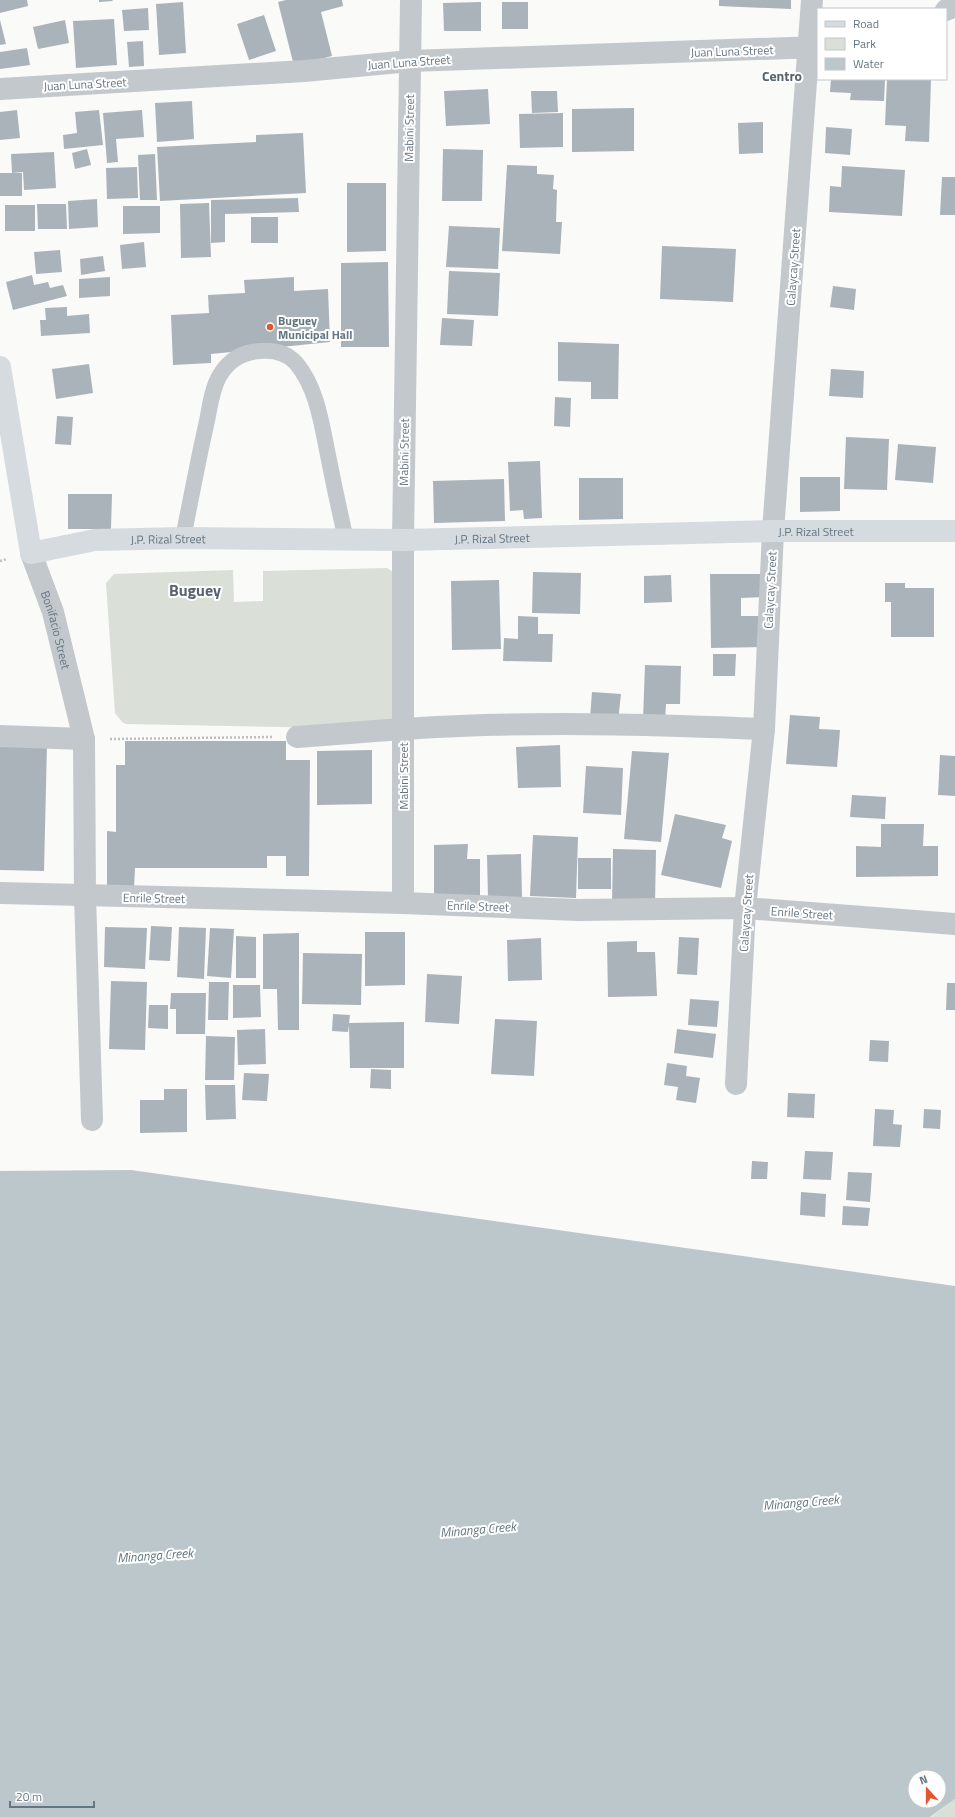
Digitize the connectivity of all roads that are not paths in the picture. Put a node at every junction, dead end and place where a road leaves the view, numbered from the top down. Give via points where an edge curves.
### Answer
1 (411, 0) edge
2 (812, 0) edge
3 (955, 3) edge
4 (955, 6) edge
5 (814, 48) edge
6 (410, 61) junction
7 (0, 89) edge
8 (0, 367) edge
9 (773, 531) junction
10 (955, 531) edge
11 (183, 538) junction
12 (346, 540) junction
13 (403, 540) junction
14 (31, 553) junction
15 (764, 729) junction
16 (403, 730) junction
17 (0, 736) edge
18 (297, 737) road end
19 (84, 739) junction
20 (0, 893) edge
21 (85, 896) junction
22 (403, 903) junction
23 (745, 908) junction
24 (955, 924) edge
25 (736, 1084) dead end
26 (92, 1120) dead end

1 - 6 street, Mabini Street
2 - 5 street, Calaycay Street
3 - 4 lane
5 - 6 street, Juan Luna Street
5 - 9 street, Calaycay Street
6 - 7 street, Juan Luna Street via 304,71
6 - 13 street, Mabini Street
8 - 14 street, Bonifacio Street
9 - 10 street, J.P. Rizal Street
9 - 13 street, J.P. Rizal Street
9 - 15 street, Calaycay Street
11 - 12 street, J.P. Rizal Street
11 - 12 lane via 214,390 220,376 227,365 238,357 265,350 285,354 295,362 312,390
11 - 14 street, J.P. Rizal Street via 95,540
12 - 13 street, J.P. Rizal Street
13 - 16 street, Mabini Street
14 - 19 street, Bonifacio Street via 53,612
15 - 16 street via 533,724
15 - 23 street, Calaycay Street
16 - 18 street
16 - 22 street, Mabini Street
17 - 19 street
19 - 21 street, Bonifacio Street
20 - 21 street, Enrile Street
21 - 22 street, Enrile Street
21 - 26 street, Bonifacio Street
22 - 23 street, Enrile Street via 578,910
23 - 24 street, Enrile Street
23 - 25 street, Calaycay Street

